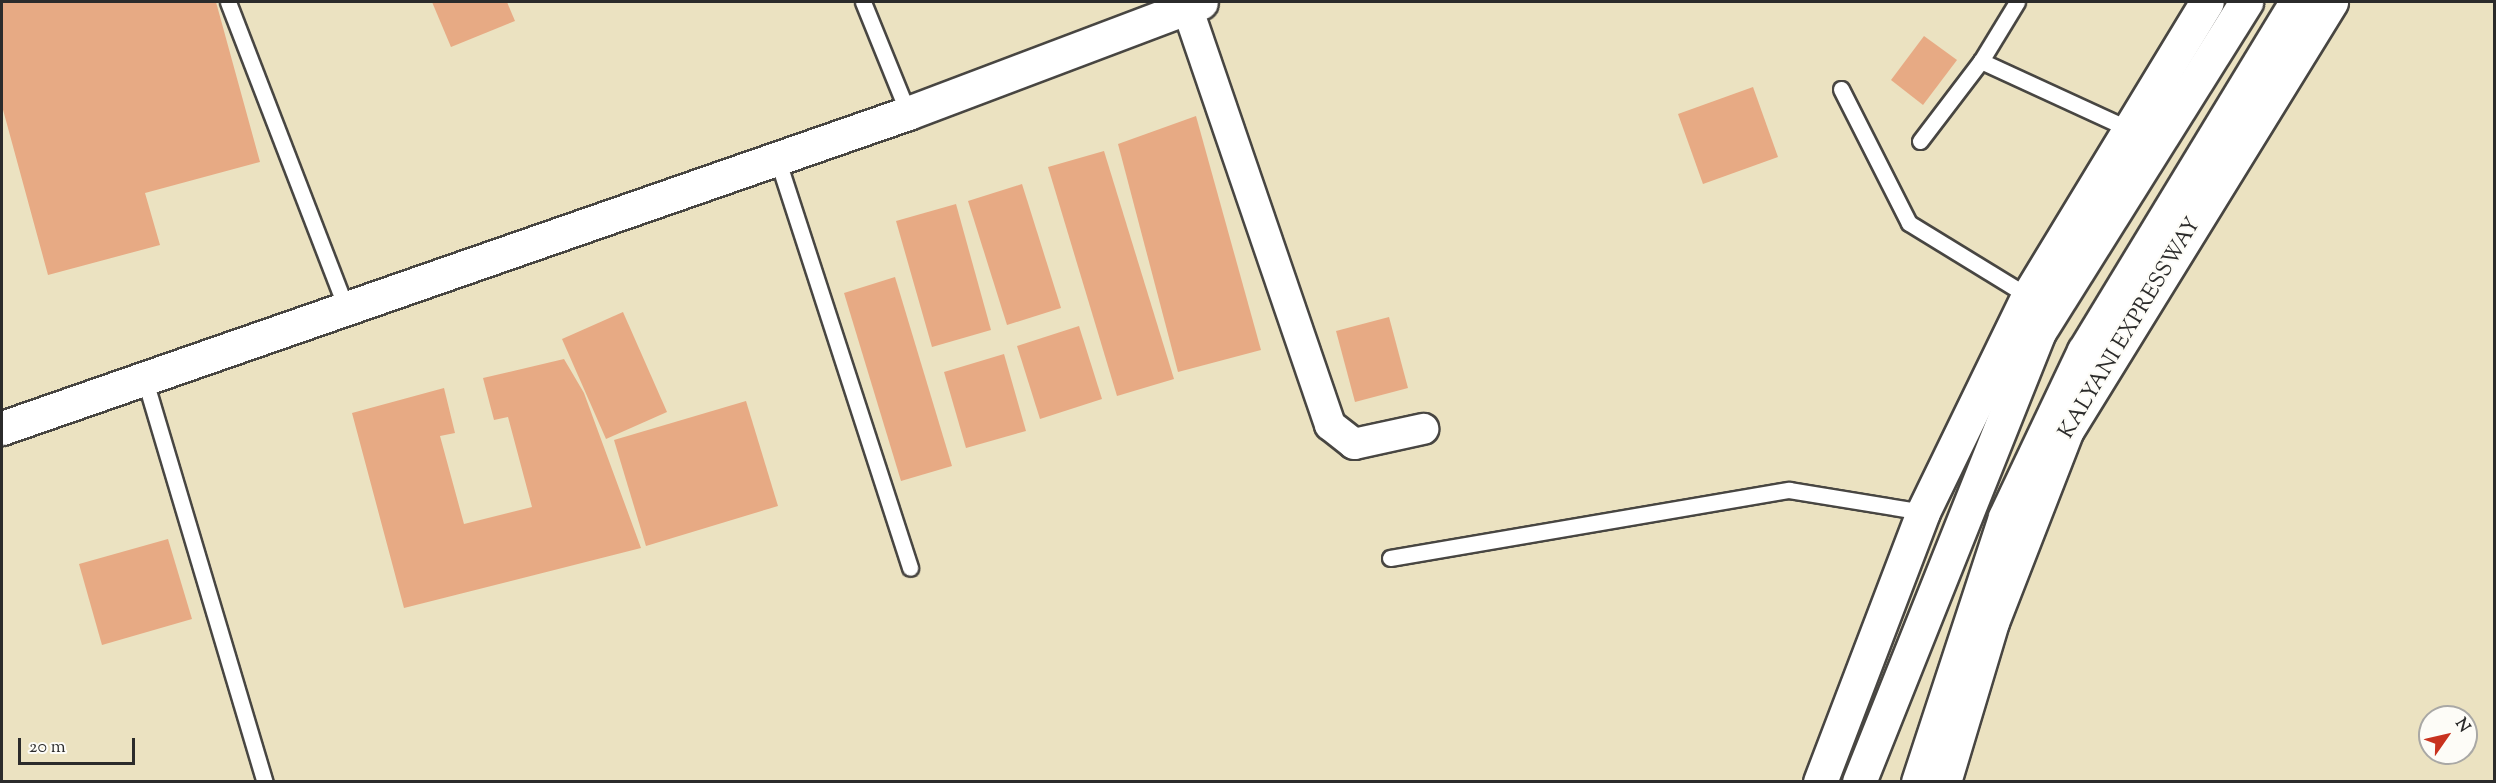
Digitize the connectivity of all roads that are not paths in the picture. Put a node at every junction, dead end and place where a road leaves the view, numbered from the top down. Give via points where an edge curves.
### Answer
1 (228, 2) edge
2 (863, 2) edge
3 (2017, 2) edge
4 (2207, 2) edge
5 (2246, 2) edge
6 (2296, 2) edge
7 (2331, 2) edge
8 (1194, 4) edge
9 (1981, 62) junction
10 (1841, 89) dead end
11 (908, 113) junction
12 (2127, 128) junction
13 (1920, 141) dead end
14 (776, 155) junction
15 (2028, 296) junction
16 (345, 306) junction
17 (144, 377) junction
18 (2, 428) edge
19 (1423, 429) dead end
20 (1923, 512) junction
21 (1390, 558) dead end
22 (910, 568) dead end
23 (265, 782) edge
24 (1820, 782) edge
25 (1859, 782) edge
26 (1918, 782) edge
27 (1944, 782) edge

1 - 16 lane
2 - 11 lane
3 - 9 lane
4 - 12 main road
5 - 25 main road via 2039,332
6 - 26 main road via 2084,351 2005,516
7 - 27 main road, KALYANI EXPRESSWAY via 2067,430 1992,622
8 - 11 main road
8 - 19 street via 1330,425 1354,444
9 - 12 lane
9 - 13 lane
10 - 15 lane via 1909,223
11 - 14 main road
12 - 15 main road
14 - 16 main road
14 - 22 lane
15 - 20 main road
16 - 17 main road
17 - 18 main road
17 - 23 lane
20 - 21 lane via 1789,490
20 - 24 main road

